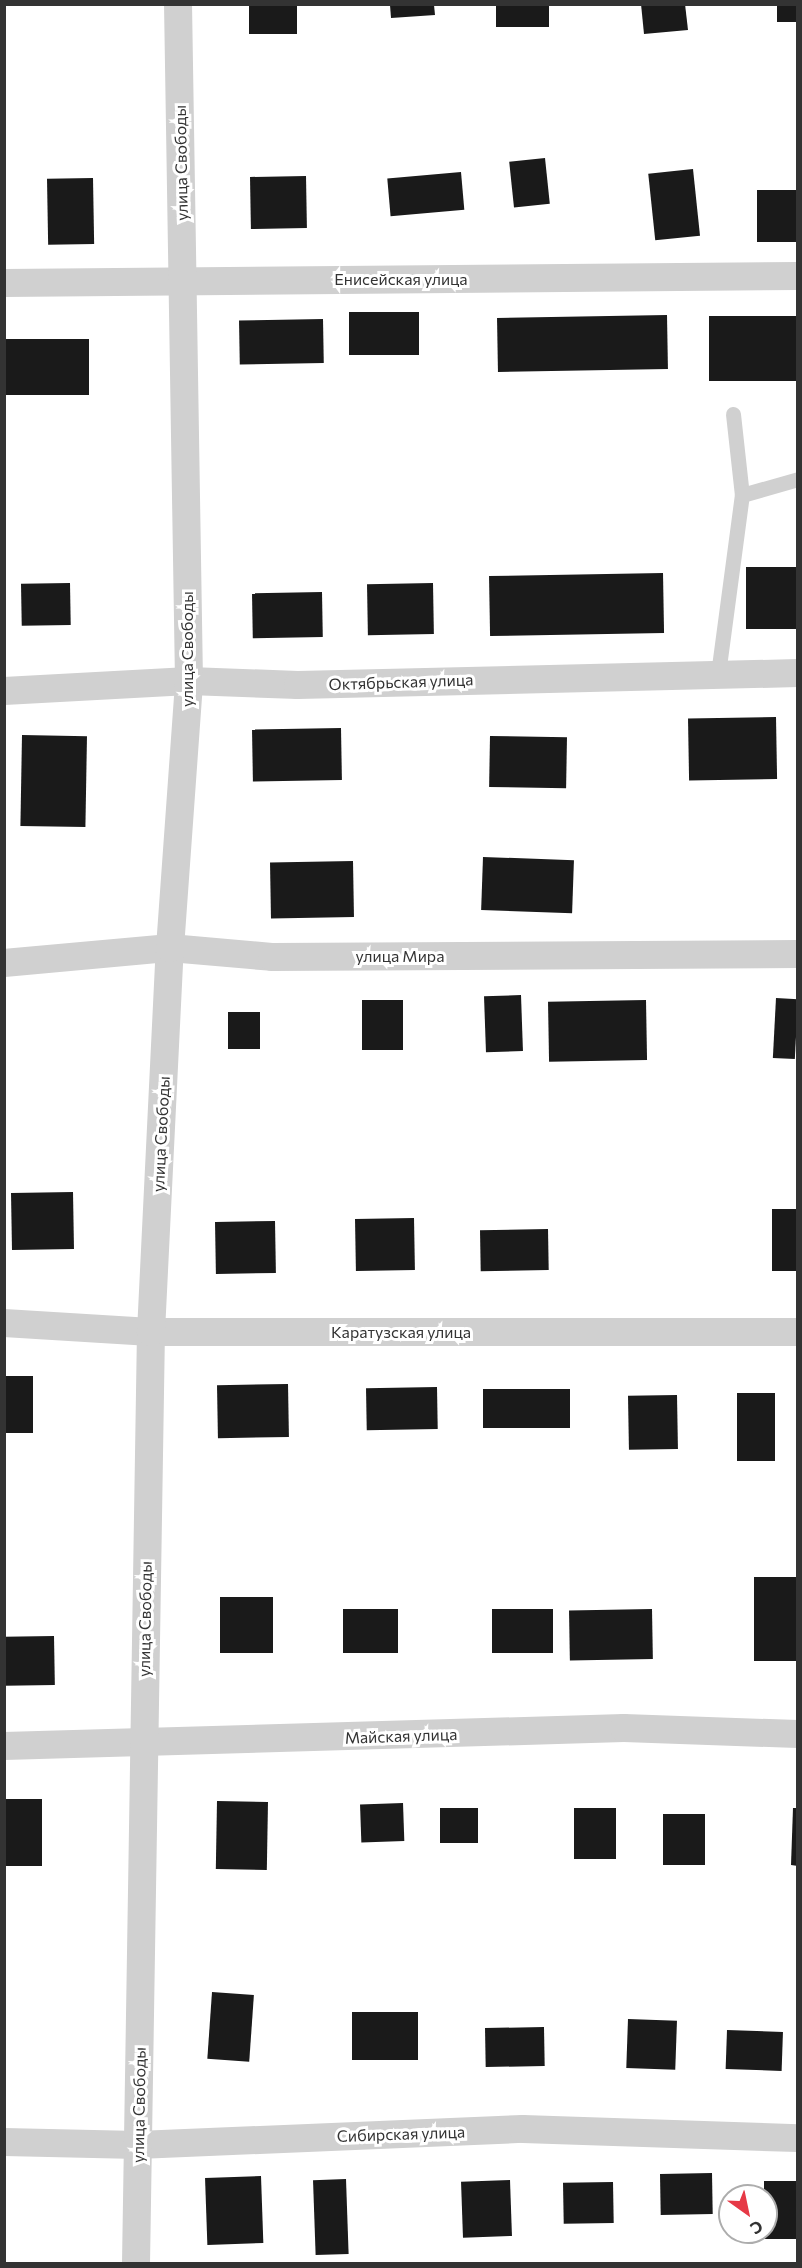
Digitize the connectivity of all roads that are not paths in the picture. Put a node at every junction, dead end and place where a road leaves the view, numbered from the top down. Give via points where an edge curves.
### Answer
1 (178, 4) edge
2 (798, 276) edge
3 (183, 280) junction
4 (4, 283) edge
5 (733, 414) dead end
6 (798, 479) edge
7 (742, 495) junction
8 (798, 673) edge
9 (718, 674) junction
10 (189, 681) junction
11 (4, 691) edge
12 (170, 948) junction
13 (798, 954) edge
14 (4, 963) edge
15 (4, 1323) edge
16 (151, 1332) junction
17 (798, 1332) edge
18 (798, 1734) edge
19 (142, 1745) junction
20 (4, 1746) edge
21 (798, 2138) edge
22 (4, 2142) edge
23 (138, 2145) junction
24 (136, 2264) edge

1 - 3 street, улица Свободы
2 - 3 street, Енисейская улица
3 - 4 street, Енисейская улица
3 - 10 street, улица Свободы
5 - 7 lane
6 - 7 lane
7 - 9 lane
8 - 9 street, Октябрьская улица
9 - 10 street, Октябрьская улица via 298,685
10 - 11 street, Октябрьская улица
10 - 12 street, улица Свободы
12 - 13 street, улица Мира via 272,957
12 - 14 street, улица Мира
12 - 16 street, улица Свободы
15 - 16 street, Каратузская улица
16 - 17 street, Каратузская улица
16 - 19 street, улица Свободы
18 - 19 street, Майская улица via 624,1728
19 - 20 street, Майская улица
19 - 23 street, улица Свободы
21 - 23 street, Сибирская улица via 523,2129
22 - 23 street, Сибирская улица
23 - 24 street, улица Свободы

